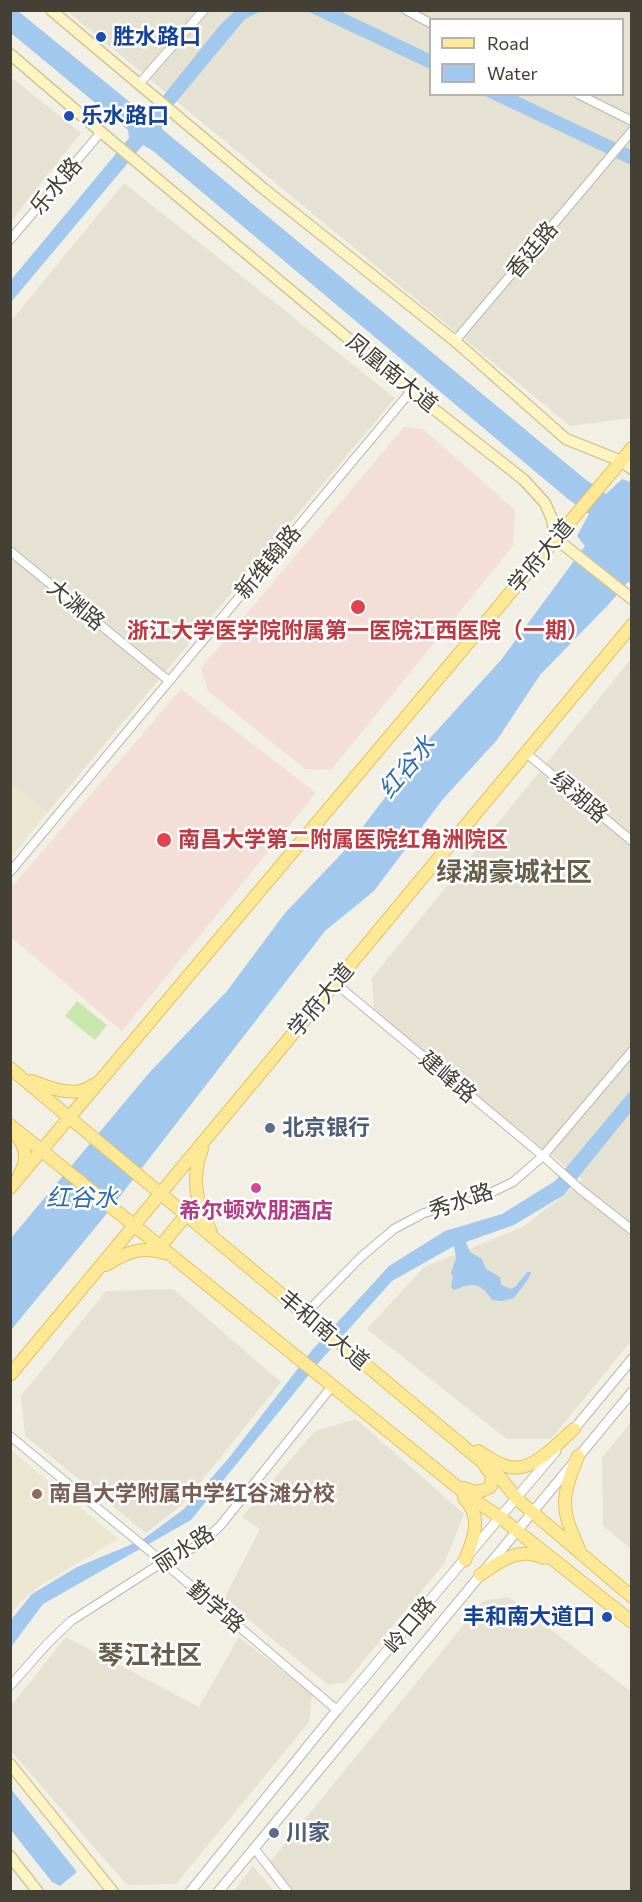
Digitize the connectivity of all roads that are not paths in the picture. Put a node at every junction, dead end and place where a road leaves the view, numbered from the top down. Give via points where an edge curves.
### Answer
1 (51, 10) edge
2 (204, 10) edge
3 (406, 10) edge
4 (429, 22) edge
5 (10, 54) edge
6 (139, 84) junction
7 (582, 96) edge
8 (632, 121) edge
9 (632, 131) edge
10 (100, 132) junction
11 (10, 240) edge
12 (455, 341) junction
13 (411, 390) junction
14 (632, 448) edge
15 (621, 461) junction
16 (632, 469) edge
17 (555, 538) junction
18 (10, 551) edge
19 (627, 596) edge
20 (632, 625) edge
21 (169, 681) junction
22 (526, 753) junction
23 (632, 841) edge
24 (10, 872) edge
25 (334, 983) junction
26 (632, 1051) edge
27 (10, 1068) edge
28 (21, 1077) junction
29 (101, 1081) junction
30 (70, 1118) junction
31 (10, 1127) edge
32 (205, 1139) junction
33 (41, 1150) junction
34 (543, 1156) junction
35 (11, 1187) edge
36 (160, 1193) junction
37 (186, 1215) junction
38 (130, 1223) junction
39 (632, 1230) edge
40 (215, 1239) junction
41 (165, 1251) junction
42 (95, 1272) junction
43 (305, 1314) junction
44 (632, 1359) edge
45 (10, 1374) edge
46 (333, 1385) junction
47 (632, 1392) edge
48 (574, 1429) junction
49 (446, 1432) junction
50 (10, 1436) edge
51 (402, 1442) junction
52 (578, 1456) junction
53 (476, 1457) junction
54 (427, 1462) junction
55 (454, 1484) junction
56 (478, 1492) junction
57 (517, 1499) junction
58 (532, 1511) junction
59 (501, 1518) junction
60 (516, 1531) junction
61 (580, 1553) junction
62 (465, 1560) junction
63 (163, 1562) junction
64 (558, 1564) junction
65 (480, 1575) junction
66 (632, 1597) edge
67 (632, 1622) edge
68 (10, 1686) edge
69 (337, 1710) junction
70 (10, 1764) edge
71 (254, 1848) junction
72 (10, 1857) edge
73 (109, 1890) edge
74 (38, 1892) edge
75 (190, 1892) edge
76 (218, 1892) edge
77 (288, 1892) edge

1 - 6 main road
2 - 6 street
3 - 4 street
5 - 10 main road
6 - 12 main road
7 - 8 street
9 - 12 street, 香廷路
10 - 11 street, 乐水路
10 - 13 main road, 凤凰南大道
12 - 15 main road via 566,439
13 - 17 main road, 凤凰南大道 via 524,480 546,503
13 - 21 street, 新维翰路
14 - 15 main road, 学府大道
15 - 16 main road
15 - 17 main road, 学府大道
17 - 19 main road
17 - 29 main road, 学府大道
18 - 21 street, 大渊路
20 - 22 main road, 学府大道
21 - 24 street, 新维翰路
22 - 23 street, 绿湖路
22 - 25 main road, 学府大道
25 - 32 main road, 学府大道
25 - 34 street, 建峰路
26 - 34 street, 秀水路
27 - 28 main road, 丰和南大道
28 - 29 main road via 68,1091 82,1091
28 - 30 main road, 丰和南大道
29 - 30 main road, 学府大道
30 - 33 main road, 学府大道
30 - 36 main road, 丰和南大道
31 - 33 main road, 丰和南大道
31 - 35 main road via 23,1143 25,1156 23,1168
32 - 36 main road, 学府大道
32 - 40 main road via 195,1171 196,1192
33 - 35 main road, 学府大道
33 - 38 main road, 丰和南大道
34 - 39 street, 建峰路
34 - 43 street, 秀水路 via 513,1182 394,1229
36 - 37 main road, 丰和南大道
36 - 38 main road, 学府大道
37 - 40 main road, 丰和南大道
37 - 41 main road
38 - 41 main road, 丰和南大道
38 - 42 main road, 学府大道
40 - 43 main road, 丰和南大道
41 - 42 main road via 123,1254
41 - 46 main road, 丰和南大道
42 - 45 main road, 学府大道
43 - 49 main road, 丰和南大道
44 - 48 street, 岭口路
46 - 51 main road, 丰和南大道
46 - 63 street, 丽水路 via 220,1526 199,1545
47 - 52 street, 岭口路
48 - 49 main road via 525,1467 505,1466
48 - 57 street, 岭口路
49 - 53 main road, 丰和南大道
50 - 63 street, 勤学路
51 - 54 main road, 丰和南大道
51 - 56 main road via 438,1461
52 - 58 street, 岭口路
52 - 61 main road via 564,1498 567,1523
53 - 56 main road via 492,1474 493,1483 486,1491
53 - 57 main road, 丰和南大道 via 499,1476
54 - 55 main road, 丰和南大道
54 - 62 main road via 472,1507 474,1539
55 - 56 main road
55 - 59 main road, 丰和南大道
56 - 59 main road
57 - 58 main road, 丰和南大道
57 - 59 street, 岭口路
58 - 60 street, 岭口路
58 - 61 main road, 丰和南大道
59 - 60 main road, 丰和南大道
59 - 62 street, 岭口路
60 - 64 main road, 丰和南大道
60 - 65 street, 岭口路
61 - 66 main road, 丰和南大道
62 - 69 street, 岭口路
63 - 68 street, 丽水路 via 70,1622
63 - 69 street, 勤学路
64 - 65 main road via 534,1553 523,1553 506,1557
64 - 67 main road, 丰和南大道
65 - 71 street, 岭口路
69 - 75 street, 岭口路
70 - 73 main road
71 - 76 street, 岭口路
71 - 77 street
72 - 74 main road

